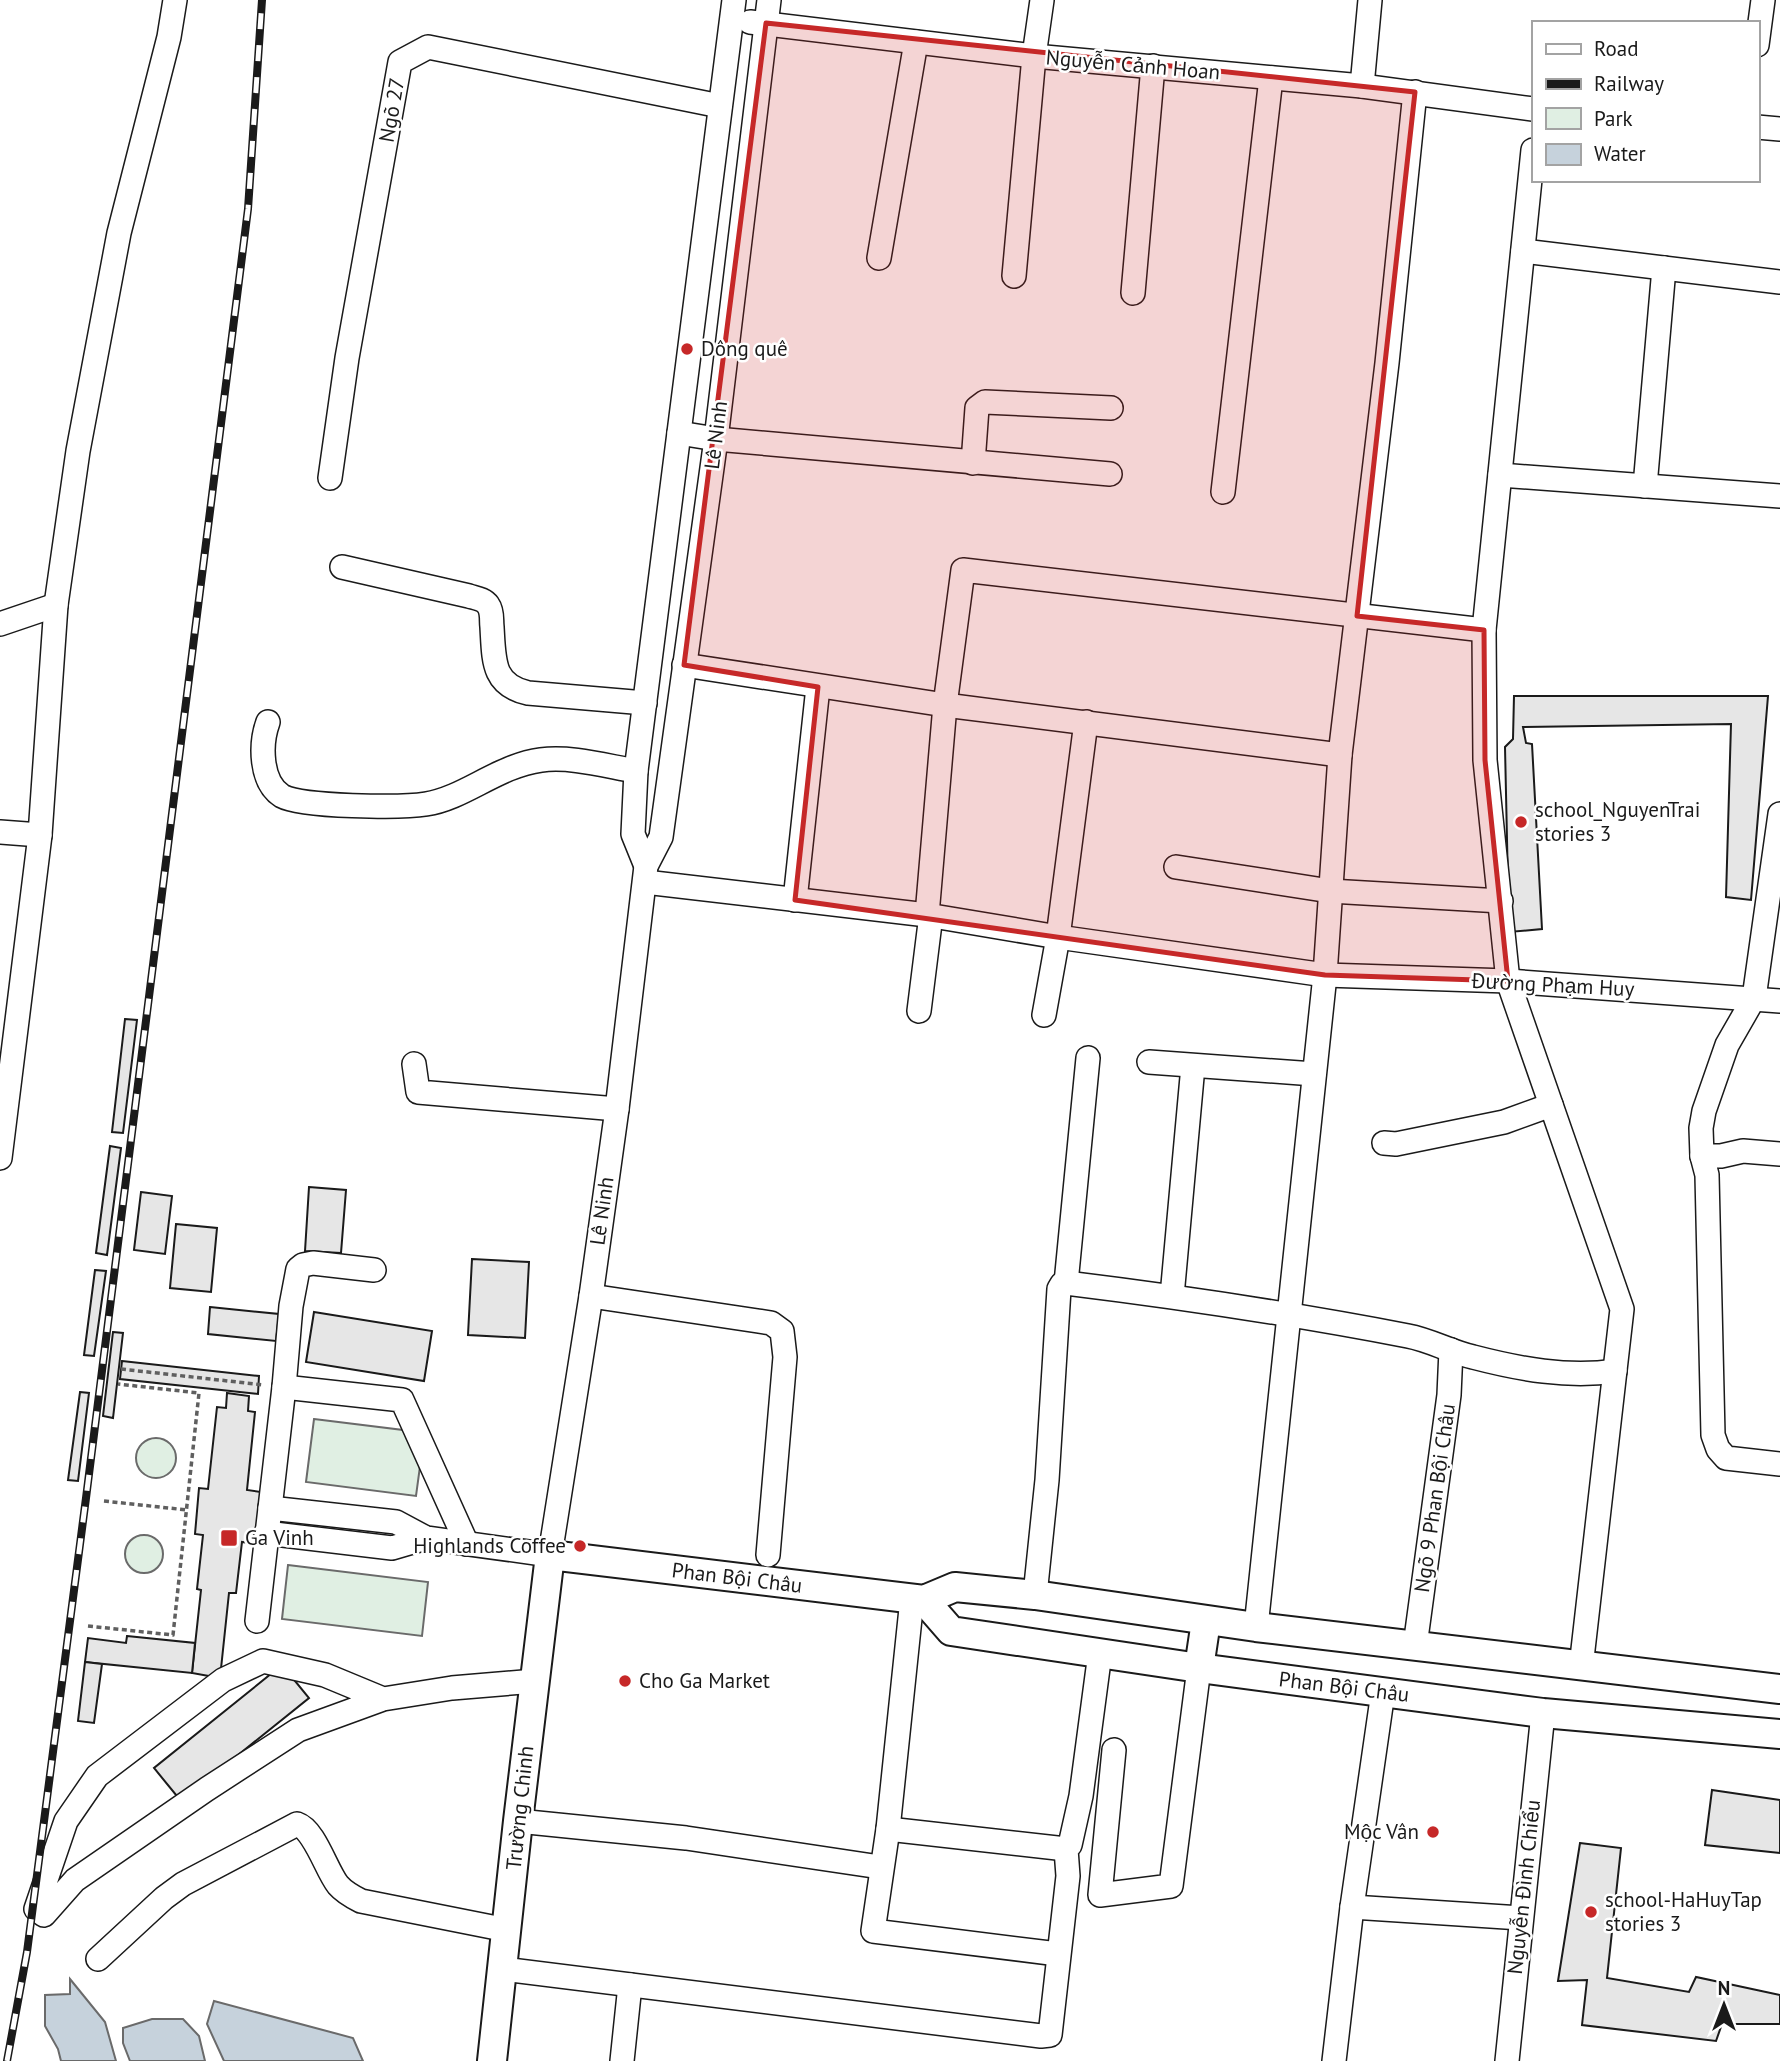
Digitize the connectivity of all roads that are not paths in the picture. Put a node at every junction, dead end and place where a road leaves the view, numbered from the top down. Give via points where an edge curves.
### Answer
1 (174, 0) edge
2 (769, 0) edge
3 (1042, 0) edge
4 (1370, 0) edge
5 (1763, 0) edge
6 (733, 10) edge
7 (766, 23) junction
8 (1759, 30) edge
9 (916, 42) junction
10 (1034, 56) junction
11 (1153, 66) junction
12 (1271, 78) junction
13 (1362, 86) junction
14 (1415, 92) junction
15 (720, 106) junction
16 (1532, 109) edge
17 (1759, 127) edge
18 (1780, 129) edge
19 (1532, 160) edge
20 (1523, 251) junction
21 (879, 258) dead end
22 (1664, 268) junction
23 (1014, 276) dead end
24 (1780, 282) edge
25 (1133, 293) dead end
26 (1111, 408) dead end
27 (679, 433) junction
28 (716, 439) junction
29 (973, 463) junction
30 (1110, 474) dead end
31 (1500, 475) junction
32 (330, 478) dead end
33 (1645, 486) junction
34 (1223, 492) dead end
35 (1780, 496) edge
36 (342, 567) dead end
37 (57, 605) junction
38 (1357, 616) junction
39 (0, 624) edge
40 (1484, 629) junction
41 (684, 665) junction
42 (818, 687) junction
43 (645, 703) junction
44 (945, 705) junction
45 (268, 722) dead end
46 (1086, 722) junction
47 (1340, 755) junction
48 (636, 771) junction
49 (1780, 814) edge
50 (0, 832) edge
51 (40, 835) junction
52 (1778, 842) edge
53 (1176, 867) dead end
54 (645, 874) junction
55 (1331, 891) junction
56 (795, 900) junction
57 (1501, 901) junction
58 (927, 915) junction
59 (1059, 937) junction
60 (1325, 975) junction
61 (1508, 981) junction
62 (1754, 998) junction
63 (1780, 1001) edge
64 (919, 1011) dead end
65 (1044, 1015) dead end
66 (8, 1024) edge
67 (1088, 1058) dead end
68 (1149, 1062) dead end
69 (414, 1064) dead end
70 (1193, 1066) junction
71 (1314, 1074) junction
72 (1551, 1105) junction
73 (617, 1109) junction
74 (1384, 1143) dead end
75 (1780, 1154) edge
76 (1702, 1156) junction
77 (0, 1158) edge
78 (373, 1270) dead end
79 (1066, 1283) junction
80 (591, 1296) junction
81 (1172, 1296) junction
82 (1289, 1314) junction
83 (1451, 1350) junction
84 (1615, 1371) junction
85 (284, 1387) junction
86 (1780, 1464) edge
87 (270, 1508) junction
88 (266, 1533) junction
89 (426, 1538) junction
90 (467, 1544) junction
91 (550, 1555) junction
92 (768, 1555) dead end
93 (1035, 1595) junction
94 (918, 1600) junction
95 (257, 1621) dead end
96 (1206, 1621) junction
97 (1256, 1628) junction
98 (1415, 1646) junction
99 (1100, 1653) junction
100 (1581, 1667) junction
101 (1199, 1668) junction
102 (1700, 1680) junction
103 (535, 1681) junction
104 (1780, 1689) edge
105 (1383, 1692) junction
106 (383, 1699) junction
107 (1543, 1713) junction
108 (1695, 1726) junction
109 (1780, 1734) edge
110 (1114, 1750) dead end
111 (518, 1822) junction
112 (888, 1829) junction
113 (1066, 1849) junction
114 (880, 1867) junction
115 (1352, 1907) junction
116 (1521, 1918) junction
117 (507, 1930) junction
118 (1058, 1954) junction
119 (97, 1959) dead end
120 (503, 1969) junction
121 (630, 1985) junction
122 (492, 2061) edge
123 (622, 2061) edge
124 (1334, 2061) edge
125 (1507, 2061) edge

1 - 37 street via 169,37 119,233 78,451
2 - 7 street, Lê Ninh
3 - 10 street
4 - 13 street
5 - 8 street
6 - 7 street, Nguyễn Cảnh Hoan
6 - 15 street, Lê Ninh
7 - 9 street, Nguyễn Cảnh Hoan
7 - 28 street, Lê Ninh
9 - 10 street, Nguyễn Cảnh Hoan
9 - 21 street
10 - 11 street, Nguyễn Cảnh Hoan
10 - 23 street
11 - 12 street, Nguyễn Cảnh Hoan
11 - 25 street
12 - 13 street, Nguyễn Cảnh Hoan
12 - 34 street
13 - 14 street, Nguyễn Cảnh Hoan
14 - 16 street, Nguyễn Cảnh Hoan
14 - 38 street
15 - 27 street, Lê Ninh
15 - 32 street, Ngõ 27 via 428,47 400,62
17 - 18 street
19 - 20 street
20 - 22 street
20 - 31 street
22 - 24 street
22 - 33 street
26 - 29 street via 985,402 977,408
27 - 28 street
27 - 43 street, Lê Ninh
28 - 29 street
28 - 41 street, Lê Ninh
29 - 30 street
31 - 33 street
31 - 40 street
33 - 35 street
36 - 43 street via 485,602 492,616 498,674 515,690
37 - 39 street
37 - 51 street
38 - 40 street
38 - 44 street via 963,570
38 - 47 street
40 - 57 street via 1485,760
41 - 42 street
41 - 54 street, Lê Ninh via 661,837
42 - 44 street
42 - 56 street
43 - 48 street, Lê Ninh
44 - 46 street
44 - 58 street
45 - 48 street via 264,740 267,774 271,784 293,800 426,804 509,768 542,760
46 - 47 street
46 - 59 street
47 - 55 street
48 - 54 street, Lê Ninh via 633,834
49 - 52 street
50 - 51 street
51 - 66 street
52 - 62 street
53 - 55 street
54 - 56 street, Đường Phạm Huy
54 - 73 street, Lê Ninh
55 - 57 street
55 - 60 street
56 - 58 street, Đường Phạm Huy
57 - 61 street
58 - 59 street, Đường Phạm Huy
58 - 64 street via 930,923
59 - 60 street, Đường Phạm Huy
59 - 65 street
60 - 61 street, Đường Phạm Huy
60 - 71 street
61 - 62 street, Đường Phạm Huy
61 - 72 street
62 - 63 street, Đường Phạm Huy
62 - 76 street via 1727,1045 1704,1111
66 - 77 street
67 - 79 street
68 - 70 street
69 - 73 street via 418,1092
70 - 71 street
70 - 81 street
71 - 82 street
72 - 74 street via 1504,1122
72 - 84 street via 1622,1309
73 - 80 street, Lê Ninh
75 - 76 street via 1743,1151
76 - 86 street via 1707,1175 1713,1435 1726,1458
78 - 85 street via 313,1263 298,1269 290,1306
79 - 81 street
79 - 93 street via 1059,1289
80 - 91 street, Lê Ninh
80 - 92 street via 771,1323 782,1331 785,1357
81 - 82 street
82 - 83 street via 1412,1337
82 - 97 street
83 - 84 street via 1552,1372 1587,1375
83 - 98 street, Ngõ 9 Phan Bội Châu
84 - 100 street
85 - 87 street
85 - 90 street via 402,1400
87 - 88 street
87 - 89 street via 396,1522
88 - 89 street via 393,1548
88 - 95 street
89 - 90 street
90 - 91 street
91 - 94 main road, Phan Bội Châu
91 - 103 main road, Trường Chinh
93 - 94 main road, Phan Bội Châu via 955,1587
93 - 96 main road, Phan Bội Châu
94 - 99 main road, Phan Bội Châu via 951,1631
94 - 112 street
96 - 97 main road, Phan Bội Châu
96 - 101 main road
97 - 98 main road, Phan Bội Châu
98 - 100 main road, Phan Bội Châu
99 - 101 main road, Phan Bội Châu
99 - 113 street via 1082,1796
100 - 102 main road, Phan Bội Châu
101 - 105 main road, Phan Bội Châu
101 - 110 street via 1171,1886 1100,1895
102 - 104 main road, Phan Bội Châu
102 - 108 main road
103 - 106 street
103 - 111 main road, Trường Chinh
105 - 107 main road, Phan Bội Châu
105 - 115 street
106 - 106 street via 298,1730 75,1880 44,1915 36,1909 66,1821 97,1776 223,1680 262,1661 325,1675
107 - 108 main road, Phan Bội Châu
107 - 116 street, Nguyễn Đình Chiểu
108 - 109 main road, Phan Bội Châu
111 - 114 street via 697,1839
111 - 117 main road, Trường Chinh
112 - 113 street
112 - 114 street
113 - 118 street via 1068,1876
114 - 118 street via 873,1931
115 - 116 street
115 - 124 street
116 - 125 street, Nguyễn Đình Chiểu
117 - 119 street via 348,1895 307,1830 297,1824 183,1884
117 - 120 main road, Trường Chinh
118 - 121 street via 1050,2035 1041,2036
120 - 121 street
120 - 122 main road, Trường Chinh
121 - 123 street

